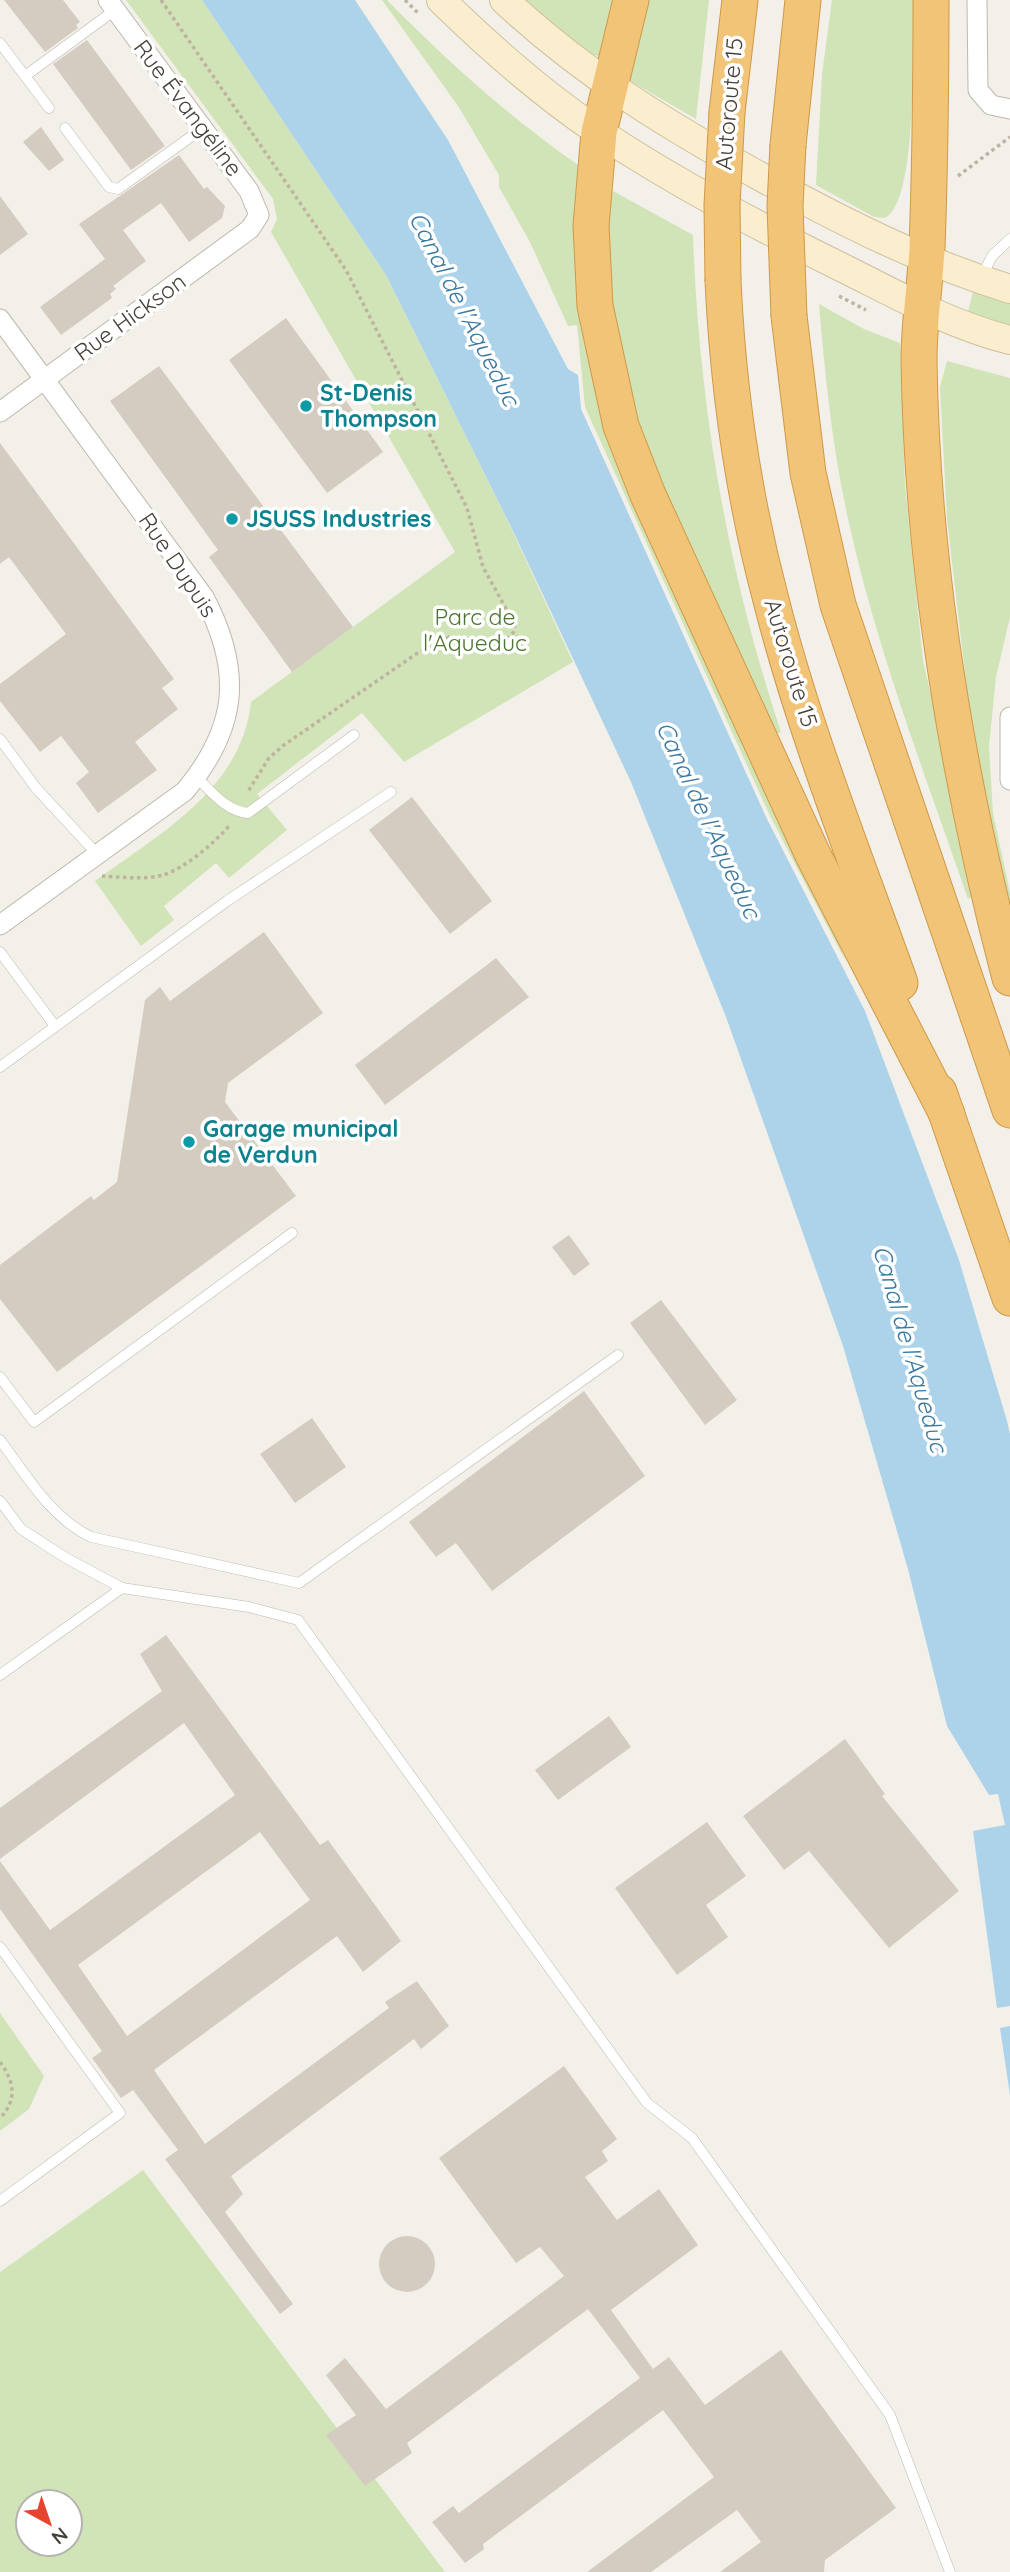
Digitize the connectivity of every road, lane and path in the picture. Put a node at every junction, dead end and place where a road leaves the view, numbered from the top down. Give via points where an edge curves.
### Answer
1 (161, 0) edge
2 (441, 0) edge
3 (505, 0) edge
4 (631, 0) edge
5 (740, 0) edge
6 (803, 0) edge
7 (931, 0) edge
8 (977, 0) edge
9 (112, 5) edge
10 (0, 43) edge
11 (25, 76) junction
12 (609, 86) junction
13 (49, 108) dead end
14 (1010, 109) edge
15 (65, 128) dead end
16 (203, 128) junction
17 (599, 132) junction
18 (1010, 136) edge
19 (956, 177) dead end
20 (257, 220) joint
21 (1010, 239) edge
22 (926, 260) junction
23 (980, 280) junction
24 (1010, 289) edge
25 (923, 309) junction
26 (0, 319) edge
27 (1010, 340) edge
28 (45, 380) junction
29 (0, 412) edge
30 (1010, 717) edge
31 (354, 735) dead end
32 (0, 738) edge
33 (196, 777) junction
34 (1010, 780) edge
35 (391, 792) dead end
36 (237, 812) junction
37 (97, 854) junction
38 (73, 872) junction
39 (0, 925) edge
40 (0, 952) edge
41 (1010, 978) edge
42 (55, 1026) junction
43 (0, 1067) edge
44 (1010, 1110) edge
45 (947, 1114) junction
46 (292, 1233) dead end
47 (1010, 1298) edge
48 (618, 1355) dead end
49 (0, 1377) edge
50 (0, 1440) edge
51 (0, 1501) edge
52 (122, 1588) junction
53 (0, 1675) edge
54 (0, 1947) edge
55 (0, 2062) edge
56 (0, 2118) edge
57 (0, 2201) edge
58 (950, 2572) edge

1 - 36 path via 346,270 467,508 483,568 514,625 513,633 502,643 449,638 408,659 269,758
2 - 17 main road via 514,66
3 - 12 main road
4 - 12 highway
5 - 45 highway, Autoroute 15, bridge via 722,205 723,281 736,432 771,602 834,799
6 - 44 highway, bridge via 785,206 789,316 808,472 838,604
7 - 22 highway
8 - 14 street via 978,90 991,105
9 - 11 lane
9 - 16 street, Rue Évangéline
10 - 11 lane
11 - 13 lane
12 - 17 highway
12 - 22 main road via 673,128 792,194
15 - 16 lane via 109,187 118,189
16 - 20 street, Rue Évangéline via 256,201
17 - 25 main road via 743,216
17 - 45 highway via 591,226 595,306 621,426 648,495 813,855
18 - 19 path
20 - 28 street, Rue Hickson
21 - 23 lane via 992,256
22 - 23 main road
22 - 25 highway
23 - 24 main road
25 - 27 main road
25 - 41 highway via 920,384 933,583 977,848
26 - 28 street, Rue Dupuis
28 - 29 street, Rue Hickson
28 - 33 street, Rue Dupuis via 191,577 220,628 228,662 228,709 217,744
30 - 34 street
31 - 36 lane via 268,801 248,813
32 - 37 lane via 36,788
33 - 36 lane
33 - 37 street, Rue Dupuis via 170,803
35 - 42 lane via 227,901
36 - 38 path via 220,836 167,874
37 - 38 street, Rue Dupuis
38 - 39 street, Rue Dupuis
40 - 42 lane
42 - 43 lane
45 - 47 highway, Autoroute 15
46 - 49 lane via 34,1423
48 - 50 lane via 299,1583 91,1537 72,1528 53,1511
51 - 52 lane via 22,1528
52 - 53 lane
52 - 58 lane via 248,1607 298,1620 647,2103 692,2138 890,2414
54 - 57 lane via 120,2113
55 - 56 path via 8,2072 13,2094

